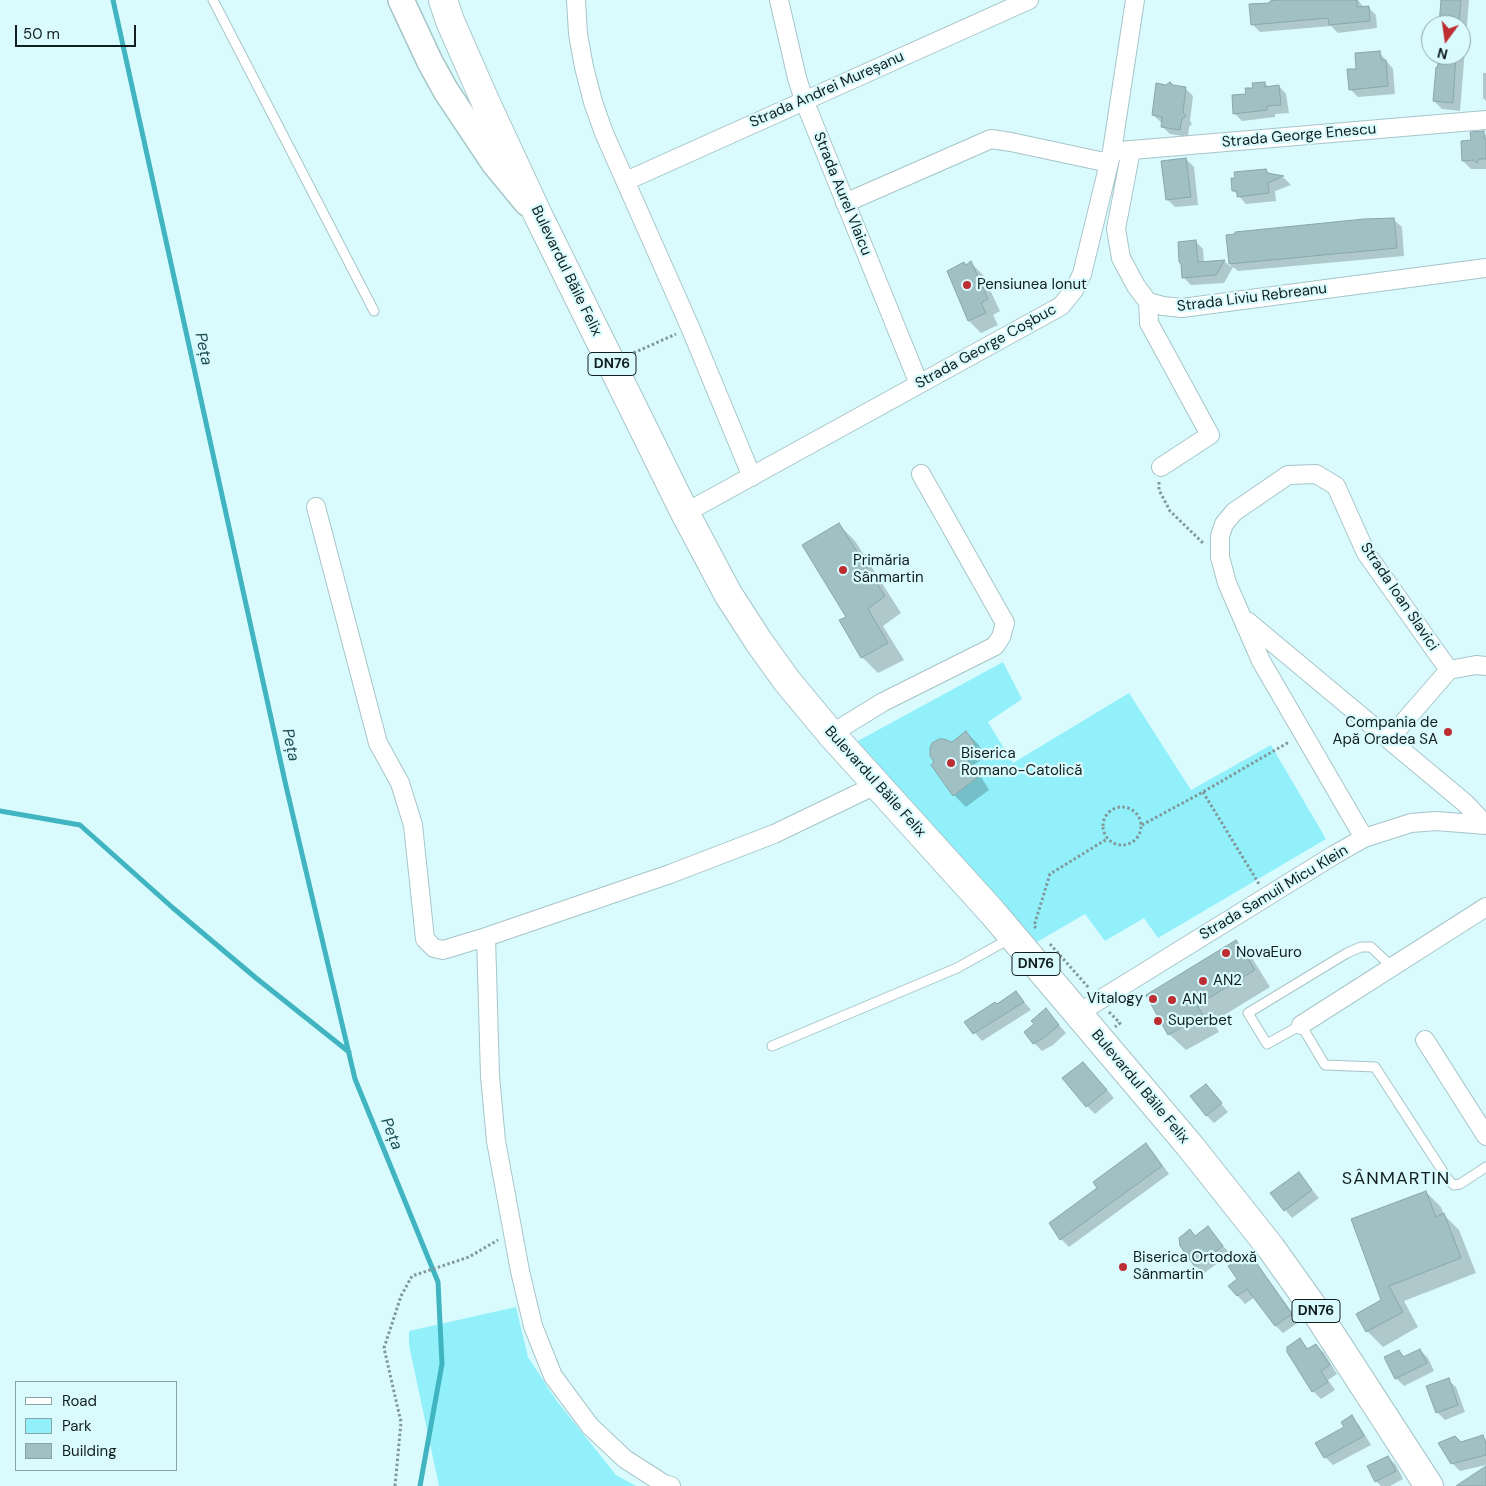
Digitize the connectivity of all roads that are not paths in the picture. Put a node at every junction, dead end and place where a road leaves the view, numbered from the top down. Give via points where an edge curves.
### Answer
1 (213, 0) edge
2 (401, 0) edge
3 (443, 0) edge
4 (576, 0) edge
5 (779, 0) edge
6 (1030, 0) edge
7 (1135, 0) edge
8 (804, 100) junction
9 (1486, 120) edge
10 (1131, 150) junction
11 (1111, 157) junction
12 (626, 181) junction
13 (845, 203) junction
14 (538, 215) junction
15 (1486, 268) edge
16 (1148, 302) junction
17 (374, 311) dead end
18 (919, 384) junction
19 (1161, 467) road end
20 (921, 474) dead end
21 (752, 477) junction
22 (316, 507) dead end
23 (685, 513) junction
24 (1242, 617) junction
25 (1486, 666) edge
26 (1449, 670) junction
27 (831, 734) junction
28 (1389, 739) junction
29 (878, 784) junction
30 (1486, 825) edge
31 (1364, 838) junction
32 (1486, 907) edge
33 (1013, 937) junction
34 (486, 938) junction
35 (1392, 967) junction
36 (1088, 1007) junction
37 (1301, 1025) junction
38 (1425, 1040) dead end
39 (772, 1046) dead end
40 (1486, 1136) edge
41 (1486, 1168) edge
42 (671, 1486) edge
43 (1429, 1486) edge

1 - 17 lane
2 - 14 main road via 446,91 494,163
3 - 14 main road, Bulevardul Băile Felix / DN76
4 - 12 street via 578,34 593,102
5 - 8 street, Strada Aurel Vlaicu
6 - 8 street, Strada Andrei Mureșanu
7 - 11 street, Strada George Coșbuc
8 - 12 street, Strada Andrei Mureșanu
8 - 13 street, Strada Aurel Vlaicu
9 - 10 street, Strada George Enescu
10 - 11 street, Strada George Enescu
10 - 16 street via 1116,229 1121,258
11 - 13 street, Strada George Enescu via 991,139
11 - 18 street, Strada George Coșbuc via 1082,274 1061,306
12 - 21 street
13 - 18 street, Strada Aurel Vlaicu
14 - 23 main road, Bulevardul Băile Felix / DN76
15 - 16 street, Strada Liviu Rebreanu via 1182,308
16 - 19 street via 1149,323 1210,435
18 - 21 street, Strada George Coșbuc
20 - 27 street via 1005,623 1001,637 995,646 883,702
21 - 23 street, Strada George Coșbuc
22 - 34 street via 378,743 400,783 413,825 424,939 434,948 443,950
23 - 27 main road, Bulevardul Băile Felix / DN76 via 728,594 759,642
24 - 26 street, Strada Ioan Slavici via 1220,557 1220,536 1224,524 1234,512 1288,475 1316,474 1336,486 1366,553
24 - 28 street, Strada Ioan Slavici
24 - 31 street, Strada Ioan Slavici via 1261,661
25 - 26 street
26 - 28 street
27 - 29 main road, Bulevardul Băile Felix / DN76
28 - 30 street, Strada Ioan Slavici via 1465,803
29 - 33 main road, Bulevardul Băile Felix / DN76
29 - 34 street via 774,834
30 - 31 street, Strada Samuil Micu Klein via 1436,821 1411,823
31 - 36 street, Strada Samuil Micu Klein
32 - 35 street
33 - 36 main road, Bulevardul Băile Felix / DN76
33 - 39 lane via 957,968
34 - 42 street via 490,1076 496,1141 533,1326 553,1376 590,1426 625,1459
35 - 37 street
35 - 37 lane via 1371,947 1361,947 1248,1013 1267,1044
36 - 43 main road, Bulevardul Băile Felix / DN76 via 1099,1038 1271,1248 1352,1364
37 - 41 lane via 1325,1064 1375,1067 1449,1181 1460,1184
38 - 40 street

